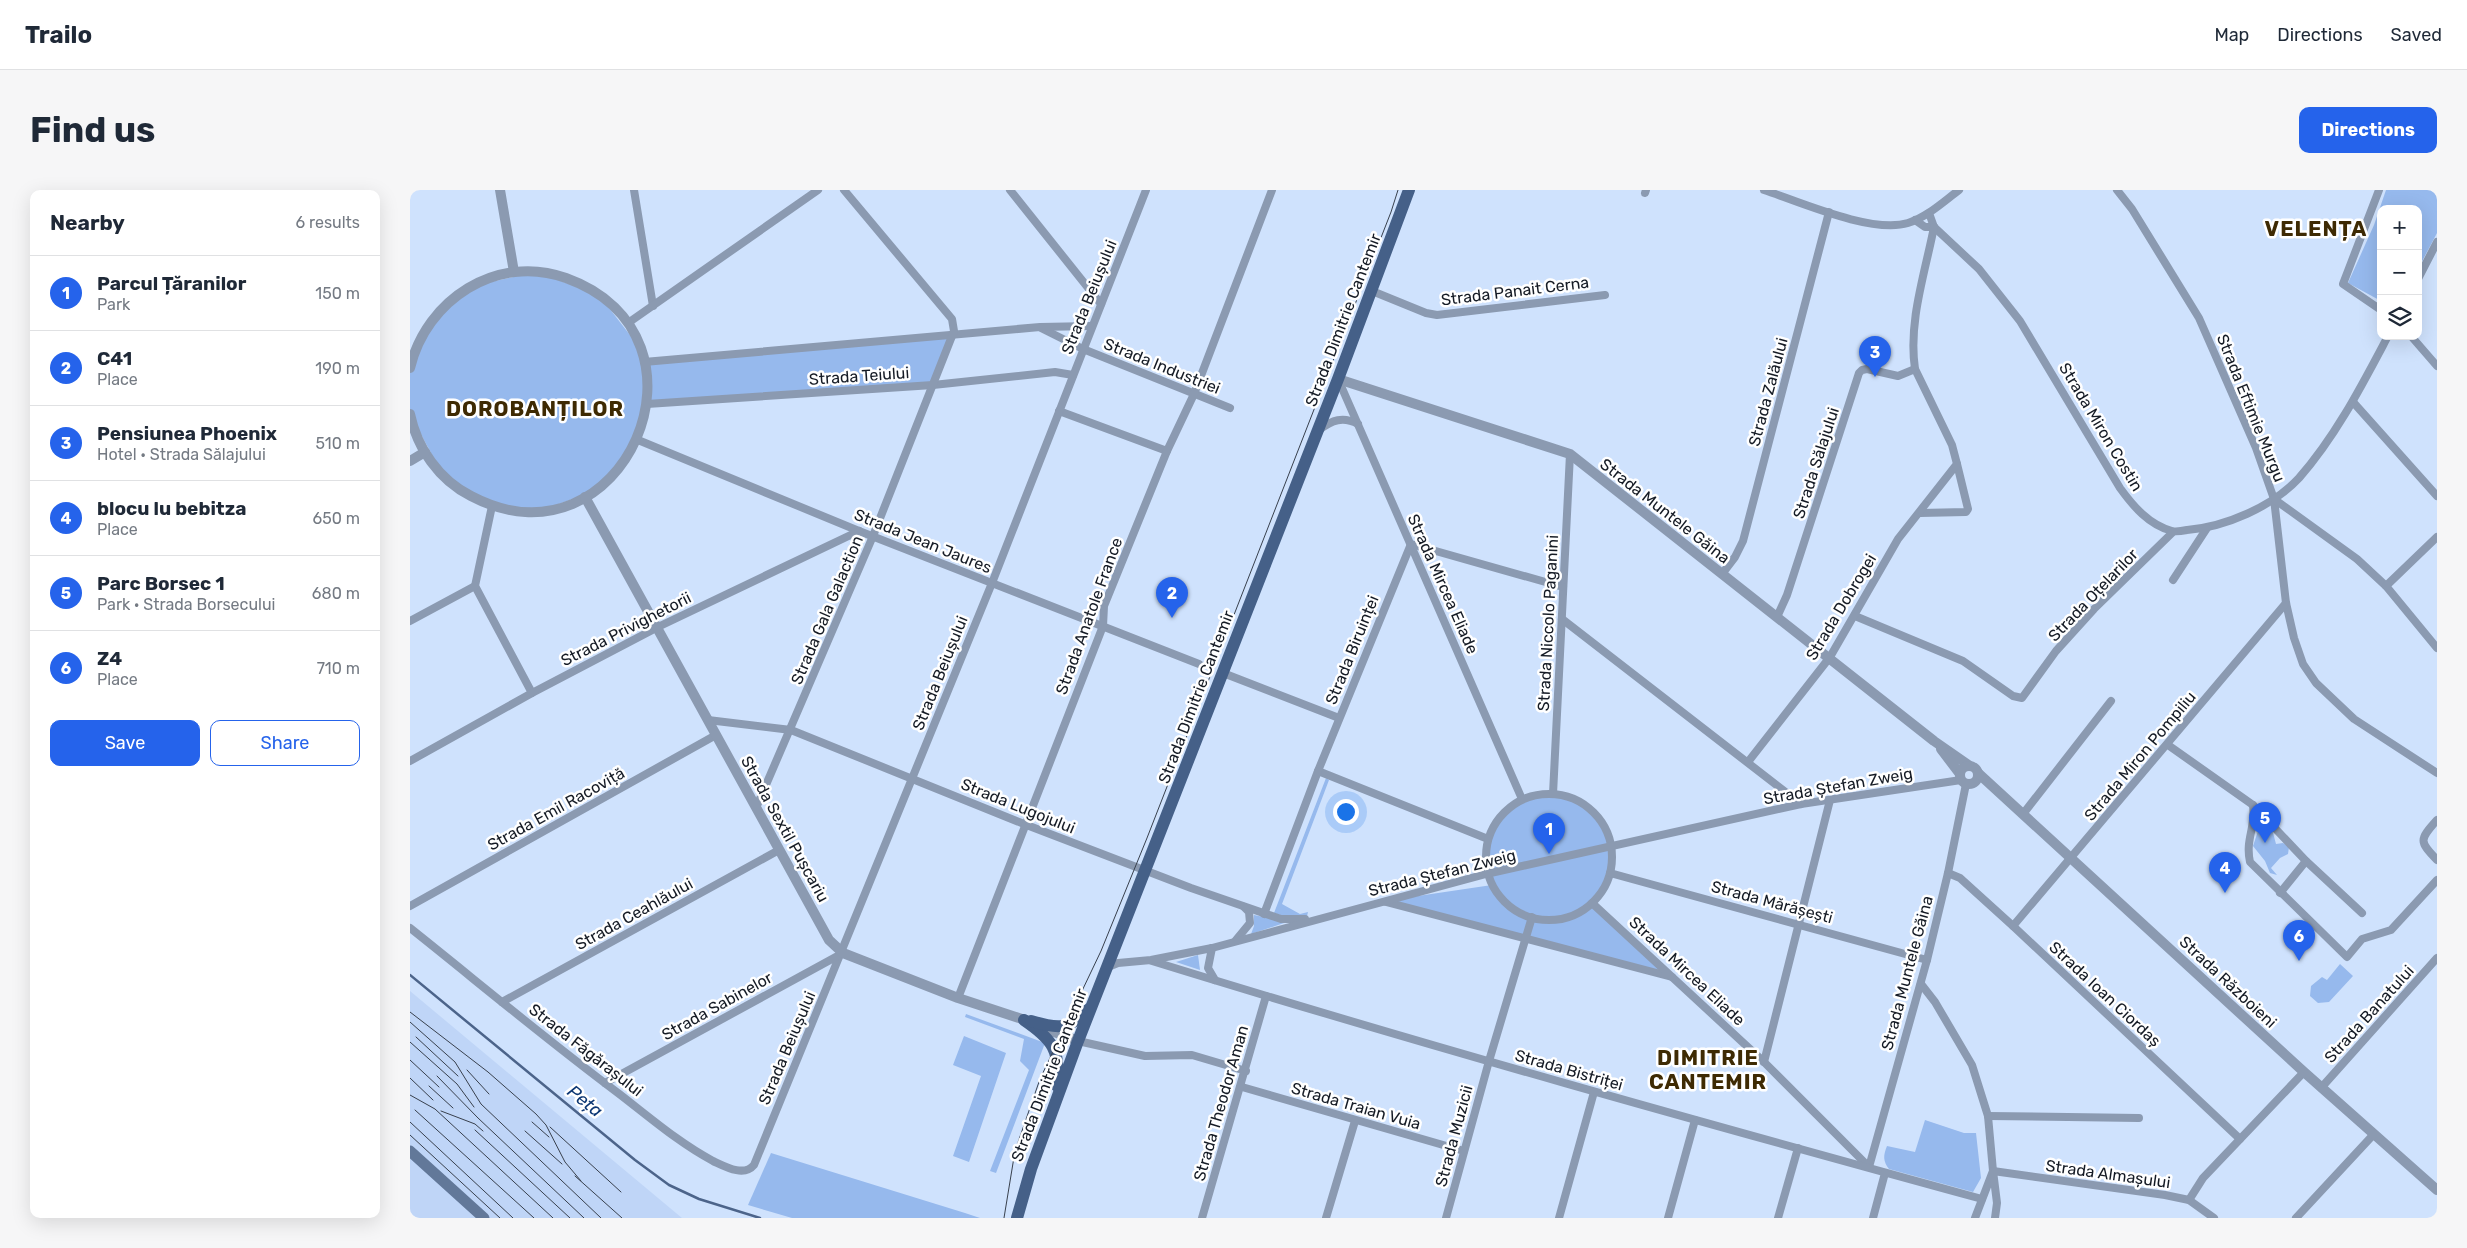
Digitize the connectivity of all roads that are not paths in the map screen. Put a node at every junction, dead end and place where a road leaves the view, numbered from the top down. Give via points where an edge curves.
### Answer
1 (500, 190) edge
2 (634, 190) edge
3 (818, 190) edge
4 (844, 190) edge
5 (1010, 190) edge
6 (1146, 190) edge
7 (1272, 190) edge
8 (1409, 190) edge
9 (1764, 190) edge
10 (1959, 190) edge
11 (2117, 190) edge
12 (2379, 190) edge
13 (1829, 212) junction
14 (1929, 213) junction
15 (1915, 220) junction
16 (1934, 227) junction
17 (2437, 242) edge
18 (2422, 271) edge
19 (514, 272) junction
20 (1372, 291) junction
21 (1605, 295) dead end
22 (1101, 304) junction
23 (653, 306) junction
24 (2377, 307) edge
25 (628, 323) junction
26 (1092, 326) junction
27 (1040, 327) junction
28 (952, 336) junction
29 (2386, 340) edge
30 (2414, 340) edge
31 (1083, 349) junction
32 (412, 351) edge
33 (644, 362) junction
34 (2437, 366) edge
35 (410, 368) edge
36 (1915, 369) junction
37 (1073, 375) junction
38 (1338, 379) junction
39 (933, 385) junction
40 (1194, 394) junction
41 (2353, 402) junction
42 (647, 404) junction
43 (1230, 408) dead end
44 (1059, 411) junction
45 (410, 414) edge
46 (1358, 424) junction
47 (1318, 432) junction
48 (638, 440) junction
49 (1167, 451) junction
50 (425, 452) junction
51 (1570, 454) junction
52 (410, 460) edge
53 (1958, 464) junction
54 (586, 496) junction
55 (2437, 496) edge
56 (2274, 499) junction
57 (492, 506) junction
58 (1920, 513) junction
59 (2206, 528) junction
60 (859, 531) junction
61 (2173, 532) junction
62 (873, 536) junction
63 (2437, 537) edge
64 (1411, 544) junction
65 (1722, 574) junction
66 (2173, 580) dead end
67 (992, 583) junction
68 (475, 586) junction
69 (2386, 586) junction
70 (1563, 588) junction
71 (2286, 603) junction
72 (1855, 616) junction
73 (1777, 617) junction
74 (1562, 619) junction
75 (410, 621) edge
76 (1103, 626) junction
77 (656, 628) junction
78 (2437, 648) edge
79 (1830, 658) junction
80 (1199, 664) dead end
81 (1223, 673) junction
82 (532, 693) junction
83 (2111, 700) dead end
84 (1339, 718) junction
85 (708, 720) junction
86 (791, 730) junction
87 (716, 735) junction
88 (1934, 741) junction
89 (2168, 745) junction
90 (410, 761) edge
91 (1748, 762) junction
92 (1974, 769) junction
93 (1318, 770) junction
94 (2437, 773) edge
95 (912, 779) junction
96 (1965, 781) junction
97 (1553, 794) junction
98 (2000, 795) junction
99 (1522, 799) junction
100 (1830, 800) junction
101 (1801, 804) junction
102 (2253, 805) junction
103 (756, 808) junction
104 (2023, 814) junction
105 (2437, 820) edge
106 (1024, 824) junction
107 (1488, 839) junction
108 (1611, 846) junction
109 (779, 850) junction
110 (2072, 858) junction
111 (2437, 860) edge
112 (2306, 861) junction
113 (1146, 871) junction
114 (1610, 872) junction
115 (1948, 873) junction
116 (1488, 874) junction
117 (2437, 880) edge
118 (2280, 893) junction
119 (1384, 901) junction
120 (1592, 902) junction
121 (410, 906) edge
122 (1244, 907) junction
123 (2362, 913) dead end
124 (1264, 914) junction
125 (1532, 917) junction
126 (1317, 918) junction
127 (1799, 924) junction
128 (2013, 926) junction
129 (410, 928) edge
130 (1526, 938) junction
131 (1235, 941) junction
132 (1212, 948) junction
133 (843, 953) junction
134 (2437, 958) edge
135 (1151, 960) junction
136 (1927, 960) junction
137 (1108, 967) junction
138 (2430, 967) junction
139 (2437, 974) edge
140 (1674, 977) junction
141 (1215, 980) junction
142 (1921, 984) junction
143 (1266, 996) junction
144 (958, 998) junction
145 (502, 1002) junction
146 (1092, 1005) junction
147 (1024, 1020) junction
148 (1078, 1041) junction
149 (1489, 1062) junction
150 (1764, 1062) junction
151 (1246, 1071) junction
152 (2304, 1072) junction
153 (604, 1083) junction
154 (1242, 1087) junction
155 (2321, 1088) junction
156 (1594, 1092) junction
157 (1056, 1100) junction
158 (1988, 1116) junction
159 (2139, 1118) dead end
160 (1695, 1120) junction
161 (1356, 1121) junction
162 (2374, 1134) junction
163 (2240, 1139) junction
164 (1798, 1148) junction
165 (410, 1151) edge
166 (1464, 1151) junction
167 (754, 1165) joint
168 (1869, 1167) junction
169 (1993, 1171) junction
170 (1885, 1172) junction
171 (2437, 1190) edge
172 (1982, 1199) junction
173 (2189, 1200) junction
174 (484, 1218) edge
175 (1017, 1218) edge
176 (1202, 1218) edge
177 (1326, 1218) edge
178 (1448, 1218) edge
179 (1559, 1218) edge
180 (1668, 1218) edge
181 (1778, 1218) edge
182 (1872, 1218) edge
183 (1975, 1218) edge
184 (1995, 1218) edge
185 (2214, 1218) edge
186 (2296, 1218) edge

1 - 19 street
2 - 23 street
3 - 23 street
4 - 28 street via 952,319
5 - 22 street
6 - 22 street, Strada Beiușului
7 - 40 street, Strada Anatole France
8 - 20 main road, Strada Dimitrie Cantemir
9 - 13 street
10 - 14 street
11 - 56 street, Strada Eftimie Murgu via 2199,318 2256,448
12 - 24 street via 2343,284
13 - 15 street via 1883,226
13 - 65 street, Strada Zalăului via 1743,541
14 - 15 street
14 - 16 street, Strada Miron Costin
15 - 16 street, Strada Miron Costin via 1925,227
16 - 36 street via 1913,333
16 - 61 street, Strada Miron Costin via 1979,269 2020,320 2132,504 2147,518
17 - 18 street
19 - 25 street via 550,274 576,282 599,295
19 - 32 street via 482,280 456,295 435,315
20 - 21 street, Strada Panait Cerna via 1436,315
20 - 38 main road, Strada Dimitrie Cantemir
22 - 26 street, Strada Beiușului
23 - 25 street
25 - 33 street
26 - 27 street, Strada Teiului
26 - 31 street, Strada Beiușului
27 - 28 street, Strada Teiului
27 - 31 street
28 - 33 street, Strada Teiului
28 - 39 street, Strada Gala Galaction
29 - 41 street
30 - 34 street
31 - 37 street, Strada Beiușului
31 - 40 street, Strada Industriei
32 - 35 street
33 - 42 street
36 - 53 street
36 - 73 street, Strada Sălajului via 1898,376 1868,369 1859,373
37 - 39 street, Strada Teiului via 1055,372
37 - 44 street, Strada Beiușului
38 - 46 street, Strada Mircea Eliade
38 - 47 main road, Strada Dimitrie Cantemir
38 - 51 street, Strada Muntele Găina
39 - 42 street, Strada Teiului
39 - 62 street, Strada Gala Galaction
40 - 43 street, Strada Industriei
40 - 49 street, Strada Anatole France
41 - 55 street
41 - 56 street via 2298,479
42 - 48 street
44 - 49 street
44 - 67 street, Strada Beiușului
45 - 50 street
46 - 47 street via 1338,420 1329,422
46 - 64 street, Strada Mircea Eliade
47 - 81 main road, Strada Dimitrie Cantemir
48 - 54 street via 617,471
48 - 60 street, Strada Jean Jaures
49 - 76 street, Strada Anatole France via 1104,606
50 - 52 street
50 - 57 street via 454,485
51 - 65 street, Strada Muntele Găina
51 - 70 street, Strada Niccolo Paganini
53 - 58 street, Strada Dobrogei
53 - 58 street via 1966,512
54 - 57 street via 539,511
54 - 77 street, Strada Sextil Pușcariu
56 - 59 street via 2228,522
56 - 69 street, Strada Eftimie Murgu via 2357,558
56 - 71 street
57 - 68 street
58 - 72 street, Strada Dobrogei via 1898,539
59 - 61 street
59 - 66 street
60 - 62 street, Strada Jean Jaures
60 - 77 street, Strada Privighetorii
61 - 72 street, Strada Oțelarilor via 2094,609 2056,651 2022,698 2013,696 1963,661
62 - 67 street, Strada Jean Jaures
62 - 86 street, Strada Gala Galaction
63 - 69 street
64 - 70 street
64 - 84 street, Strada Biruinței
64 - 99 street, Strada Mircea Eliade
65 - 73 street, Strada Muntele Găina
67 - 76 street, Strada Jean Jaures
67 - 95 street, Strada Beiușului
68 - 75 street
68 - 82 street
69 - 78 street, Strada Eftimie Murgu
70 - 74 street, Strada Niccolo Paganini
71 - 89 street, Strada Miron Pompiliu
71 - 94 street via 2294,638 2316,683 2354,719
72 - 79 street, Strada Dobrogei
73 - 79 street, Strada Muntele Găina
74 - 91 street
74 - 97 street, Strada Niccolo Paganini
76 - 80 street, Strada Jean Jaures
76 - 106 street, Strada Anatole France
77 - 82 street, Strada Privighetorii
77 - 85 street, Strada Sextil Pușcariu
79 - 88 street, Strada Muntele Găina
79 - 91 street, Strada Dobrogei
81 - 84 street
81 - 113 main road, Strada Dimitrie Cantemir
82 - 90 street, Strada Privighetorii
83 - 104 street
84 - 93 street, Strada Biruinței
85 - 86 street, Strada Lugojului
85 - 87 street, Strada Sextil Pușcariu
86 - 95 street, Strada Lugojului
86 - 103 street, Strada Gala Galaction
87 - 103 street, Strada Sextil Pușcariu
87 - 121 street, Strada Emil Racoviță
88 - 92 street, Strada Muntele Găina
88 - 96 street, Strada Muntele Găina
89 - 102 street
89 - 110 street, Strada Miron Pompiliu
91 - 101 street
92 - 96 street via 1964,768
92 - 96 street, Strada Muntele Găina via 1976,781
92 - 98 street, Strada Războieni
93 - 107 street
93 - 124 street, Strada Biruinței
95 - 106 street, Strada Lugojului
95 - 133 street, Strada Beiușului
96 - 98 street, Strada Războieni
96 - 100 street, Strada Ștefan Zweig
96 - 115 street, Strada Muntele Găina
97 - 99 street
97 - 108 street via 1576,800 1591,810 1602,823
98 - 104 street, Strada Războieni
99 - 107 street via 1501,816
100 - 101 street, Strada Ștefan Zweig
100 - 127 street
101 - 108 street, Strada Ștefan Zweig
102 - 112 street
102 - 118 street via 2255,819 2247,847 2250,862
103 - 109 street, Strada Sextil Pușcariu
104 - 110 street, Strada Războieni
105 - 111 street via 2422,840
106 - 113 street, Strada Lugojului
106 - 144 street, Strada Anatole France
107 - 116 street
108 - 114 street
108 - 116 street, Strada Ștefan Zweig
109 - 133 street, Strada Sextil Pușcariu via 829,940
109 - 145 street, Strada Ceahlăului
110 - 128 street, Strada Miron Pompiliu
110 - 152 street, Strada Războieni
112 - 118 street
112 - 123 street
113 - 122 street, Strada Lugojului
113 - 137 main road, Strada Dimitrie Cantemir
114 - 120 street via 1603,889
114 - 127 street, Strada Mărășești
115 - 128 street, Strada Ioan Ciordaș via 1960,878
115 - 136 street, Strada Muntele Găina
116 - 119 street, Strada Ștefan Zweig
116 - 125 street via 1492,885 1506,902
117 - 118 street via 2390,930 2362,939 2347,957
119 - 126 street, Strada Ștefan Zweig
119 - 130 street
120 - 125 street via 1577,913 1561,918
120 - 140 street, Strada Mircea Eliade
122 - 124 street, Strada Lugojului
122 - 131 street via 1250,923
124 - 126 street, Strada Lugojului via 1290,920
125 - 130 street
126 - 131 street, Strada Ștefan Zweig
127 - 136 street, Strada Mărășești
127 - 150 street
128 - 163 street, Strada Ioan Ciordaș
129 - 145 street, Strada Făgărașului
130 - 140 street
130 - 149 street
131 - 132 street, Strada Ștefan Zweig
132 - 135 street, Strada Ștefan Zweig
132 - 141 street via 1208,968
133 - 144 street, Strada Sextil Pușcariu
133 - 153 street, Strada Sabinelor
133 - 167 street, Strada Beiușului
134 - 138 street, Strada Banatului
135 - 137 street, Strada Ștefan Zweig via 1126,961
135 - 141 street, Strada Bistriței
136 - 142 street, Strada Muntele Găina
137 - 146 main road, Strada Dimitrie Cantemir
138 - 139 street
138 - 155 street, Strada Banatului
140 - 150 street, Strada Mircea Eliade
141 - 143 street, Strada Bistriței
142 - 158 street via 1972,1065
142 - 168 street, Strada Muntele Găina
143 - 149 street, Strada Bistriței
143 - 151 street, Strada Theodor Aman
144 - 147 street, Strada Sextil Pușcariu
145 - 153 street, Strada Făgărașului
146 - 147 main road via 1077,1021 1064,1027
146 - 148 main road, Strada Dimitrie Cantemir
147 - 148 street, Strada Sextil Pușcariu
147 - 157 main road via 1047,1037 1056,1052
148 - 151 street via 1145,1056 1192,1055
148 - 157 main road, Strada Dimitrie Cantemir
149 - 156 street, Strada Bistriței
149 - 166 street, Strada Muzicii
150 - 168 street, Strada Mircea Eliade
151 - 154 street, Strada Theodor Aman
152 - 155 street, Strada Războieni
152 - 163 street
153 - 167 street, Strada Făgărașului via 702,1155 740,1171
154 - 161 street, Strada Traian Vuia
154 - 176 street, Strada Theodor Aman
155 - 162 street, Strada Războieni
156 - 160 street, Strada Bistriței
156 - 179 street
157 - 175 main road, Strada Dimitrie Cantemir
158 - 159 street
158 - 169 street
160 - 164 street, Strada Bistriței
160 - 180 street
161 - 166 street, Strada Traian Vuia
161 - 177 street
162 - 171 street, Strada Războieni
162 - 186 street
163 - 173 street via 2203,1178
164 - 168 street, Strada Bistriței
164 - 181 street
165 - 174 main road
166 - 178 street, Strada Muzicii
168 - 170 street, Strada Bistriței
169 - 172 street
169 - 173 street, Strada Almașului
169 - 184 street via 1997,1203
170 - 172 street, Strada Bistriței
170 - 182 street
172 - 183 street
173 - 185 street, Strada Almașului

